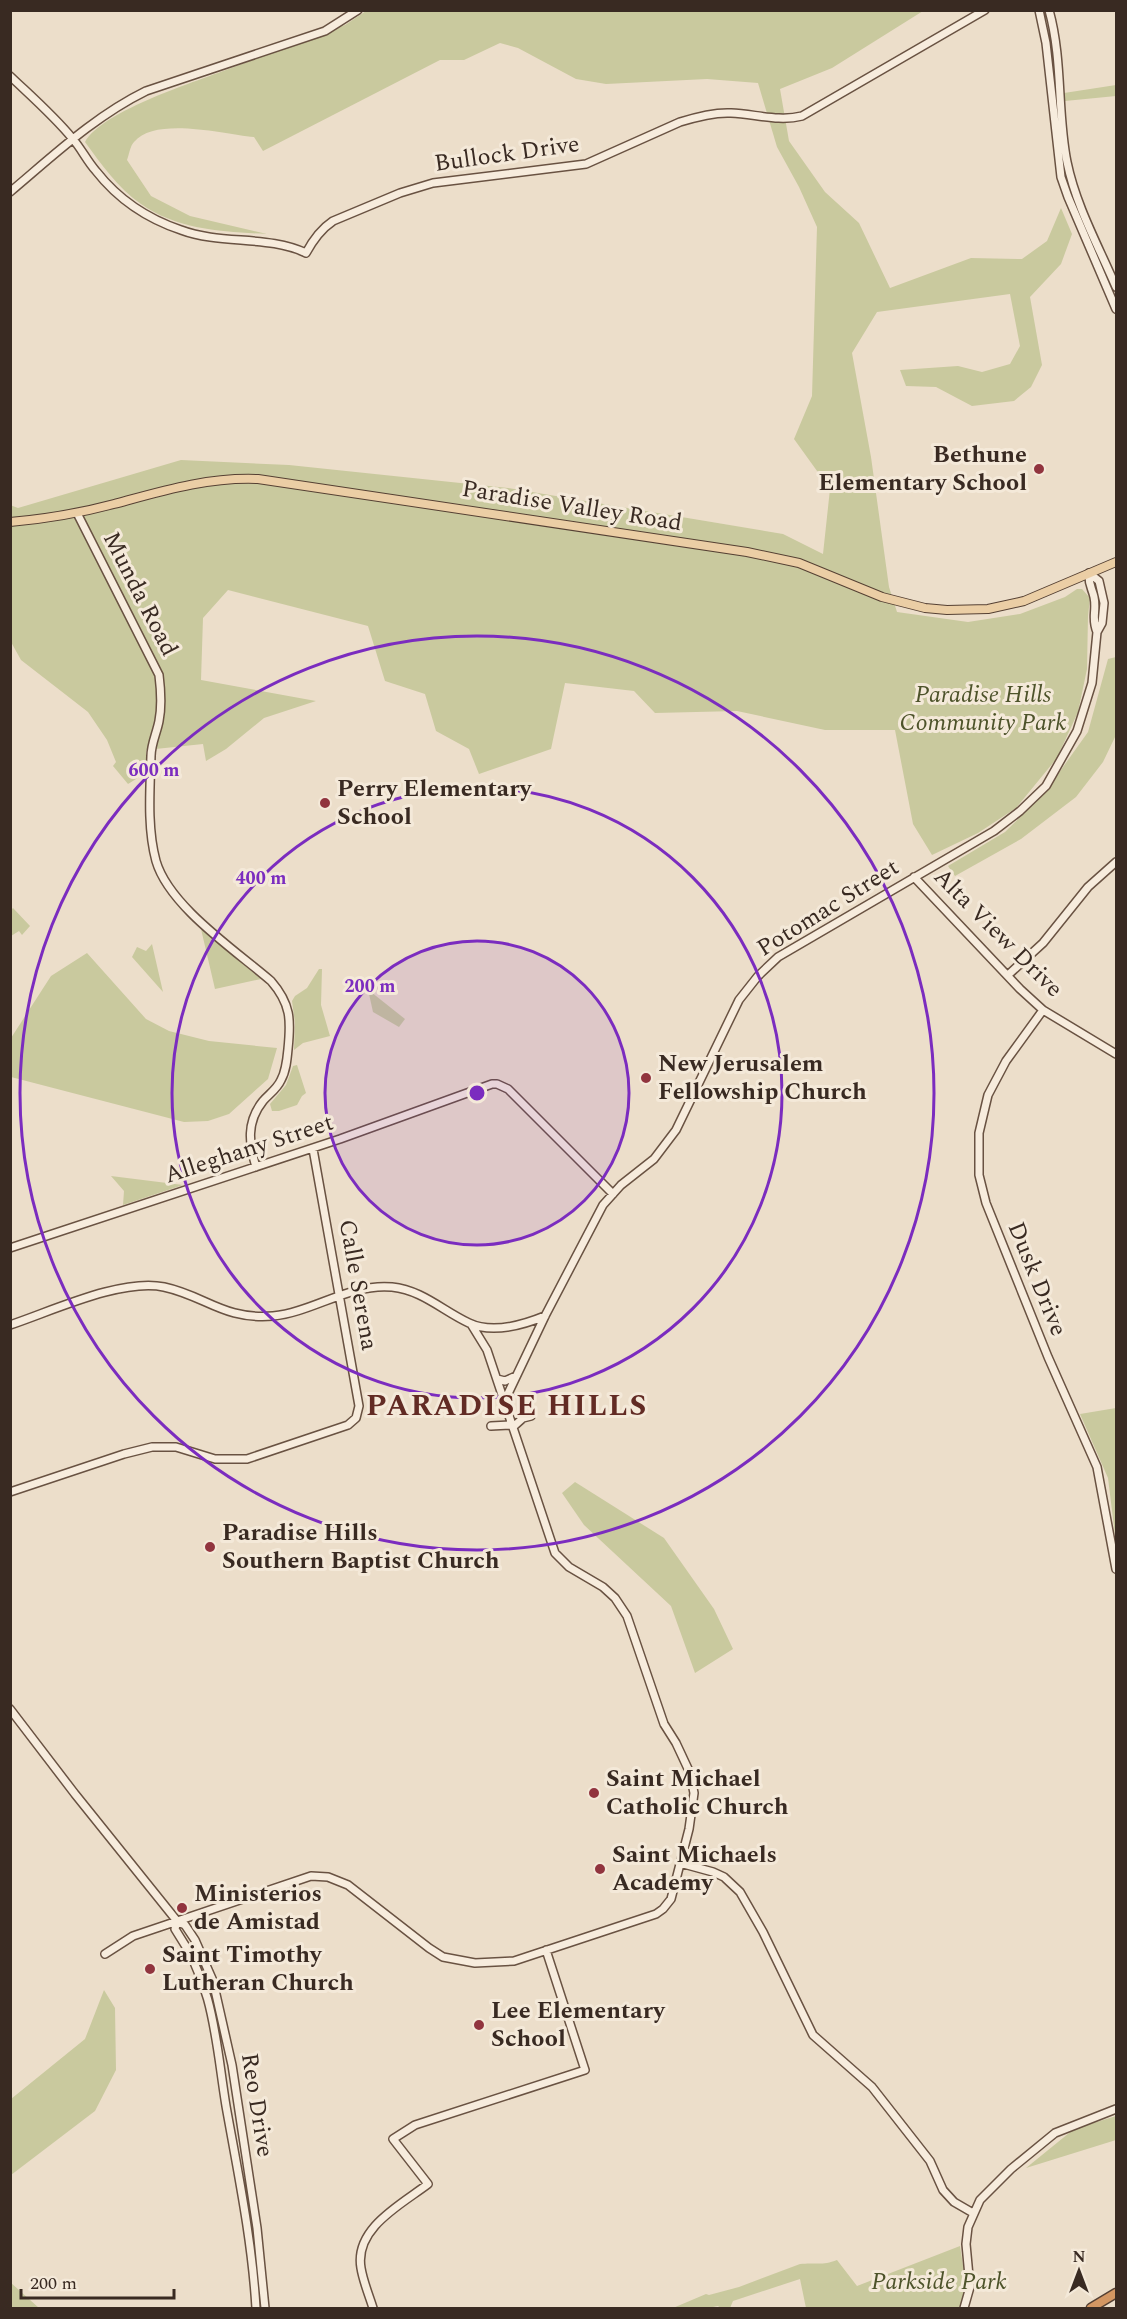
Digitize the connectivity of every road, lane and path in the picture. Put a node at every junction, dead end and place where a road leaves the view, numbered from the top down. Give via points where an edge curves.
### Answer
1 (358, 10) edge
2 (984, 10) edge
3 (1039, 10) edge
4 (1048, 10) edge
5 (10, 76) edge
6 (73, 138) junction
7 (10, 192) edge
8 (1116, 287) edge
9 (1116, 309) edge
10 (77, 513) junction
11 (10, 522) edge
12 (1116, 562) edge
13 (1089, 573) junction
14 (1116, 862) edge
15 (914, 877) junction
16 (1008, 975) junction
17 (1043, 1010) junction
18 (1116, 1054) edge
19 (313, 1149) junction
20 (256, 1167) junction
21 (613, 1194) junction
22 (10, 1248) edge
23 (339, 1296) junction
24 (544, 1316) junction
25 (471, 1324) junction
26 (10, 1325) edge
27 (516, 1377) junction
28 (497, 1379) junction
29 (505, 1400) junction
30 (531, 1416) dead end
31 (491, 1426) dead end
32 (513, 1426) junction
33 (10, 1492) edge
34 (1116, 1569) edge
35 (10, 1709) edge
36 (680, 1863) junction
37 (177, 1921) junction
38 (546, 1950) junction
39 (105, 1954) dead end
40 (1116, 2109) edge
41 (973, 2213) junction
42 (1116, 2293) edge
43 (256, 2308) edge
44 (265, 2308) edge
45 (373, 2308) edge
46 (964, 2308) edge
47 (1091, 2308) edge

1 - 6 street via 326,31 146,91 111,109
2 - 6 street, Bullock Drive via 802,116 786,119 730,113 696,117 586,164 414,188 333,221 313,240 306,253 281,245 205,237 146,215 121,198
3 - 9 street via 1061,177
4 - 8 street via 1055,39 1071,180
5 - 6 street
6 - 7 street
10 - 11 main road, Paradise Valley Road
10 - 13 main road, Paradise Valley Road via 200,482 233,478 279,482 755,553 800,563 882,597 947,610 988,609 1024,601
10 - 20 street, Munda Road via 159,675 160,718 151,753 151,829 161,874 180,903 271,981 290,1014 281,1081 263,1101 252,1124 250,1143
12 - 13 main road, Paradise Valley Road
13 - 15 street, Potomac Street via 1097,632 1092,683 1068,750 1046,786 1020,811 994,831
14 - 16 street
15 - 16 street, Alta View Drive
15 - 21 street, Potomac Street via 778,957 758,976 739,1000 676,1130 654,1159
16 - 17 street, Alta View Drive
17 - 18 street, Alta View Drive
17 - 34 street, Dusk Drive via 1005,1061 988,1095 979,1133 980,1175 986,1203 1097,1467
19 - 20 street, Alleghany Street
19 - 21 street, Alleghany Street via 497,1084 508,1089
19 - 23 street, Calle Serena
20 - 22 street, Alleghany Street
21 - 24 street, Potomac Street via 603,1205
23 - 25 street via 371,1288 401,1288 425,1296
23 - 26 street via 294,1312 250,1316 222,1310 167,1287 137,1285
23 - 33 street, Calle Serena via 360,1406 356,1418 348,1425 244,1460 215,1459 168,1446 147,1448
24 - 25 street via 503,1327
24 - 27 street, Potomac Street
25 - 28 street via 487,1350
27 - 28 street
27 - 29 street, Potomac Street
28 - 29 street
29 - 32 street
30 - 32 street
31 - 32 street
32 - 36 street via 555,1553 569,1567 603,1587 627,1616 664,1724 688,1766 693,1807
35 - 37 street, Reo Drive
36 - 38 street via 671,1899 660,1912
36 - 41 street via 716,1874 740,1892 813,2035 872,2087 930,2161 943,2190
37 - 38 street via 300,1878 322,1876 348,1885 429,1948 454,1960 504,1963
37 - 39 street via 133,1936
37 - 43 street, Reo Drive via 175,1929 196,1964 211,2009 249,2234
37 - 44 street, Reo Drive via 185,1925 195,1940 213,1981 232,2065
38 - 45 street via 585,2070 415,2125 393,2139 428,2184 368,2235 360,2262
40 - 41 street via 1055,2133 985,2194
41 - 46 street via 966,2244 970,2279
42 - 47 highway

